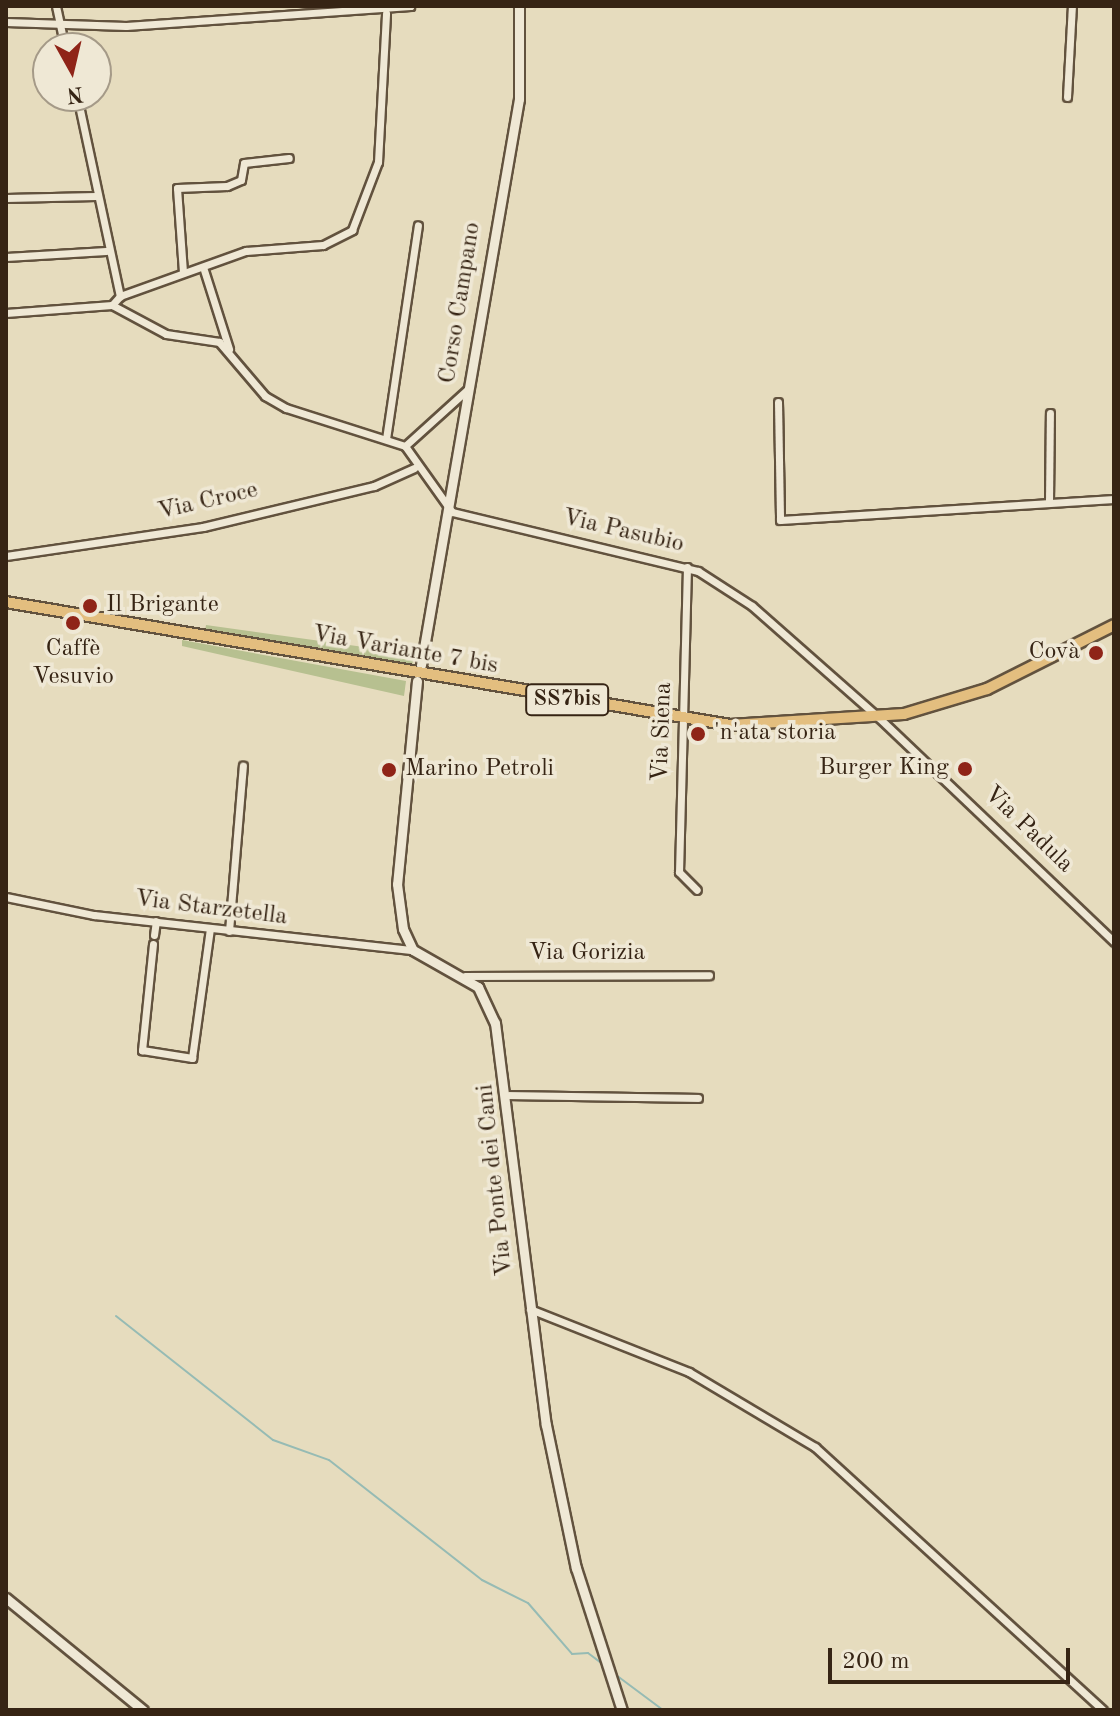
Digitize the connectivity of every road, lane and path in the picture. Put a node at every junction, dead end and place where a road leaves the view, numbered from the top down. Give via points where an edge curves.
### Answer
1 (56, 6) edge
2 (410, 6) edge
3 (519, 6) edge
4 (1072, 6) edge
5 (386, 13) junction
6 (6, 22) edge
7 (60, 25) junction
8 (62, 32) edge
9 (1067, 97) dead end
10 (80, 112) edge
11 (289, 158) dead end
12 (96, 196) junction
13 (6, 198) edge
14 (418, 225) dead end
15 (106, 251) junction
16 (6, 257) edge
17 (204, 270) junction
18 (183, 272) junction
19 (120, 296) junction
20 (112, 305) junction
21 (6, 313) edge
22 (229, 349) junction
23 (467, 390) junction
24 (778, 402) dead end
25 (1050, 413) dead end
26 (386, 439) junction
27 (405, 446) junction
28 (414, 468) junction
29 (1114, 499) edge
30 (1049, 502) junction
31 (452, 512) junction
32 (6, 556) edge
33 (687, 567) junction
34 (6, 602) edge
35 (1114, 625) edge
36 (421, 665) dead end
37 (417, 681) dead end
38 (878, 717) junction
39 (684, 720) junction
40 (243, 766) dead end
41 (697, 890) dead end
42 (6, 897) edge
43 (156, 921) junction
44 (210, 929) junction
45 (229, 931) junction
46 (154, 935) dead end
47 (1114, 942) edge
48 (153, 944) dead end
49 (413, 950) junction
50 (709, 975) dead end
51 (465, 976) junction
52 (509, 1095) junction
53 (698, 1098) dead end
54 (530, 1309) junction
55 (6, 1598) edge
56 (143, 1710) edge
57 (622, 1710) edge
58 (1103, 1710) edge

1 - 7 street
2 - 5 street
3 - 23 street, Corso Campano via 519,99
4 - 9 street
5 - 7 street
5 - 17 street via 378,162 352,230 323,245 246,251
6 - 7 street
7 - 8 street
10 - 12 street
11 - 18 street via 244,163 241,180 227,186 177,188
12 - 13 street
12 - 15 street
14 - 26 street
15 - 16 street
15 - 19 street
17 - 18 street
17 - 22 street
18 - 19 street
19 - 20 street
20 - 21 street
20 - 22 street via 154,330
22 - 26 street via 265,396 286,408
23 - 27 street via 446,401
23 - 31 street, Corso Campano
24 - 30 street via 780,520
25 - 30 street
26 - 27 street
27 - 28 street
28 - 31 street
28 - 32 street, Via Croce via 374,486 203,527
29 - 30 street
31 - 33 street, Via Pasubio
31 - 36 street, Corso Campano
33 - 38 street, Via Pasubio via 752,606
33 - 39 street, Via Siena
34 - 39 main road, Via Variante 7 bis / SS7bis
35 - 38 main road, Via Variante 7 bis / SS7bis via 987,689
37 - 49 street via 397,884
38 - 39 main road, Via Variante 7 bis / SS7bis via 778,726
38 - 47 street, Via Padula
39 - 41 street, Via Siena via 679,872
40 - 45 street
42 - 43 street, Via Starzetella
43 - 44 street, Via Starzetella
43 - 46 street
44 - 45 street, Via Starzetella
44 - 48 street via 192,1058 142,1050
45 - 49 street, Via Starzetella
49 - 51 street, Via Ponte dei Cani
50 - 51 street, Via Gorizia
51 - 52 street, Via Ponte dei Cani via 489,1008
52 - 53 street
52 - 54 street, Via Ponte dei Cani
54 - 57 street, Via Ponte dei Cani via 573,1554
54 - 58 street via 677,1366 815,1447
55 - 56 street

